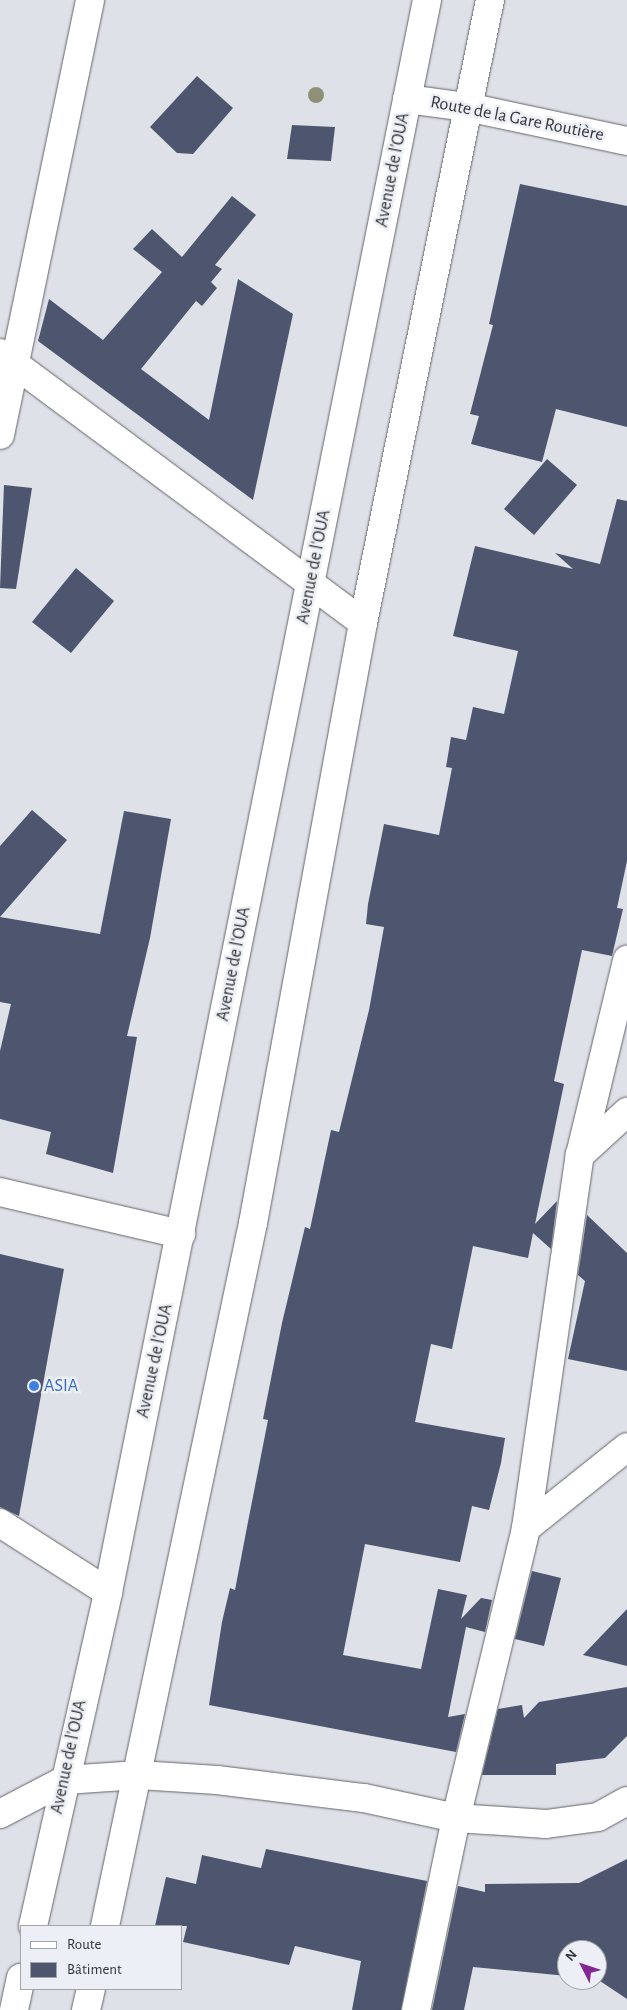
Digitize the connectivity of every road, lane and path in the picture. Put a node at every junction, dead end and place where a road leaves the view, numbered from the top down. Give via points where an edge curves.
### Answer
1 (90, 0) edge
2 (427, 0) edge
3 (490, 0) edge
4 (407, 99) junction
5 (467, 107) junction
6 (627, 141) edge
7 (8, 358) edge
8 (0, 435) edge
9 (310, 581) junction
10 (363, 623) junction
11 (627, 960) edge
12 (627, 1112) edge
13 (580, 1155) junction
14 (0, 1192) edge
15 (181, 1234) junction
16 (627, 1447) edge
17 (0, 1523) edge
18 (526, 1528) junction
19 (108, 1592) junction
20 (139, 1775) junction
21 (65, 1780) junction
22 (627, 1801) edge
23 (0, 1814) edge
24 (456, 1818) junction
25 (33, 1925) edge
26 (105, 1925) edge
27 (20, 1983) edge
28 (91, 1990) edge
29 (14, 2010) edge
30 (86, 2010) edge
31 (416, 2010) edge

1 - 7 main road
2 - 4 main road, Avenue de l'OUA
3 - 5 main road
4 - 5 main road, Route de la Gare Routière
4 - 9 main road, Avenue de l'OUA
5 - 6 main road, Route de la Gare Routière
5 - 10 main road
7 - 8 main road
7 - 9 main road
9 - 10 main road
9 - 15 main road, Avenue de l'OUA
10 - 20 main road via 253,1223
11 - 13 main road
12 - 13 main road
13 - 18 main road
14 - 15 main road
15 - 19 main road, Avenue de l'OUA
16 - 18 main road
17 - 19 main road
18 - 24 main road
19 - 21 main road, Avenue de l'OUA
20 - 21 main road
20 - 24 main road via 216,1780 364,1798
20 - 26 main road
21 - 23 main road
21 - 25 main road, Avenue de l'OUA
22 - 24 main road via 598,1817 546,1824
24 - 31 main road
27 - 29 main road
28 - 30 main road

